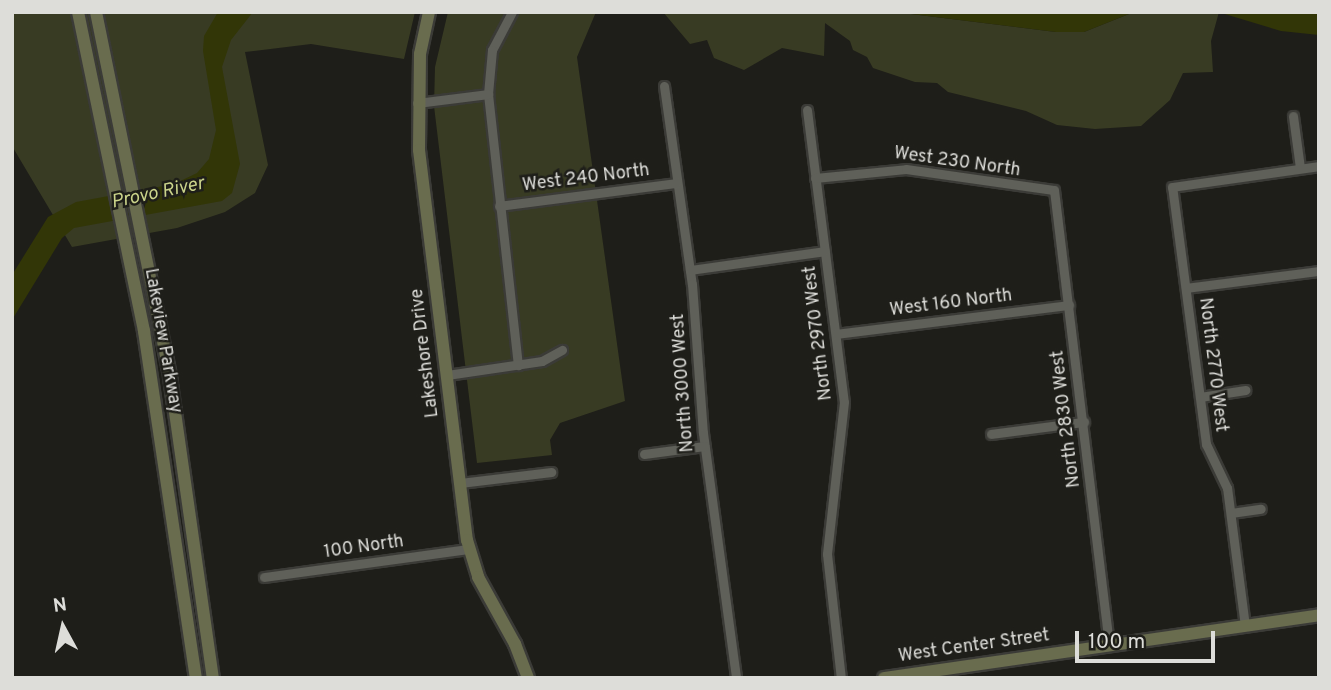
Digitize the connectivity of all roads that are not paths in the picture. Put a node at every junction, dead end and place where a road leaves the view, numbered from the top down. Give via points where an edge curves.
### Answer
1 (78, 12) edge
2 (96, 12) edge
3 (429, 12) edge
4 (512, 12) edge
5 (664, 86) dead end
6 (488, 94) junction
7 (416, 103) junction
8 (807, 110) dead end
9 (1293, 116) dead end
10 (1319, 166) edge
11 (1300, 168) junction
12 (815, 178) junction
13 (677, 183) junction
14 (1054, 190) joint
15 (499, 206) junction
16 (825, 251) junction
17 (690, 270) junction
18 (1319, 271) edge
19 (1186, 288) junction
20 (1069, 305) junction
21 (836, 334) junction
22 (562, 351) dead end
23 (518, 365) junction
24 (447, 375) junction
25 (1245, 390) dead end
26 (1200, 397) junction
27 (1084, 422) junction
28 (991, 434) dead end
29 (704, 446) junction
30 (644, 454) dead end
31 (551, 472) dead end
32 (460, 483) junction
33 (1261, 509) dead end
34 (1231, 513) junction
35 (469, 550) junction
36 (264, 578) dead end
37 (1319, 615) edge
38 (1245, 626) junction
39 (1109, 645) junction
40 (196, 678) edge
41 (213, 678) edge
42 (527, 678) edge
43 (736, 678) edge
44 (841, 678) edge
45 (884, 678) edge

1 - 40 street, Lakeview Parkway via 127,245
2 - 41 street, Lakeview Parkway via 174,401
3 - 7 street, Lakeshore Drive
4 - 6 street via 492,50
5 - 13 street, North 3000 West
6 - 7 street
6 - 15 street
7 - 24 street, Lakeshore Drive
8 - 12 street, North 2970 West
9 - 11 street
10 - 11 street
11 - 19 street, North 2770 West via 1172,187
12 - 14 street, West 230 North via 906,169
12 - 16 street, North 2970 West
13 - 15 street, West 240 North
13 - 17 street, North 3000 West
14 - 20 street, North 2830 West
15 - 23 street
16 - 17 street
16 - 21 street, North 2970 West
17 - 29 street, North 3000 West
18 - 19 street
19 - 26 street, North 2770 West
20 - 21 street, West 160 North
20 - 27 street, North 2830 West
21 - 44 street, North 2970 West via 844,402 827,574
22 - 23 street
23 - 24 street
24 - 32 street, Lakeshore Drive
25 - 26 street
26 - 34 street, North 2770 West via 1206,444 1227,488
27 - 28 street
27 - 39 street, North 2830 West
29 - 30 street
29 - 43 street, North 3000 West
31 - 32 street
32 - 35 street, Lakeshore Drive
33 - 34 street
34 - 38 street, North 2770 West
35 - 36 street, 100 North
35 - 42 street, Lakeshore Drive
37 - 38 street, West Center Street
38 - 39 street, West Center Street
39 - 45 street, West Center Street

